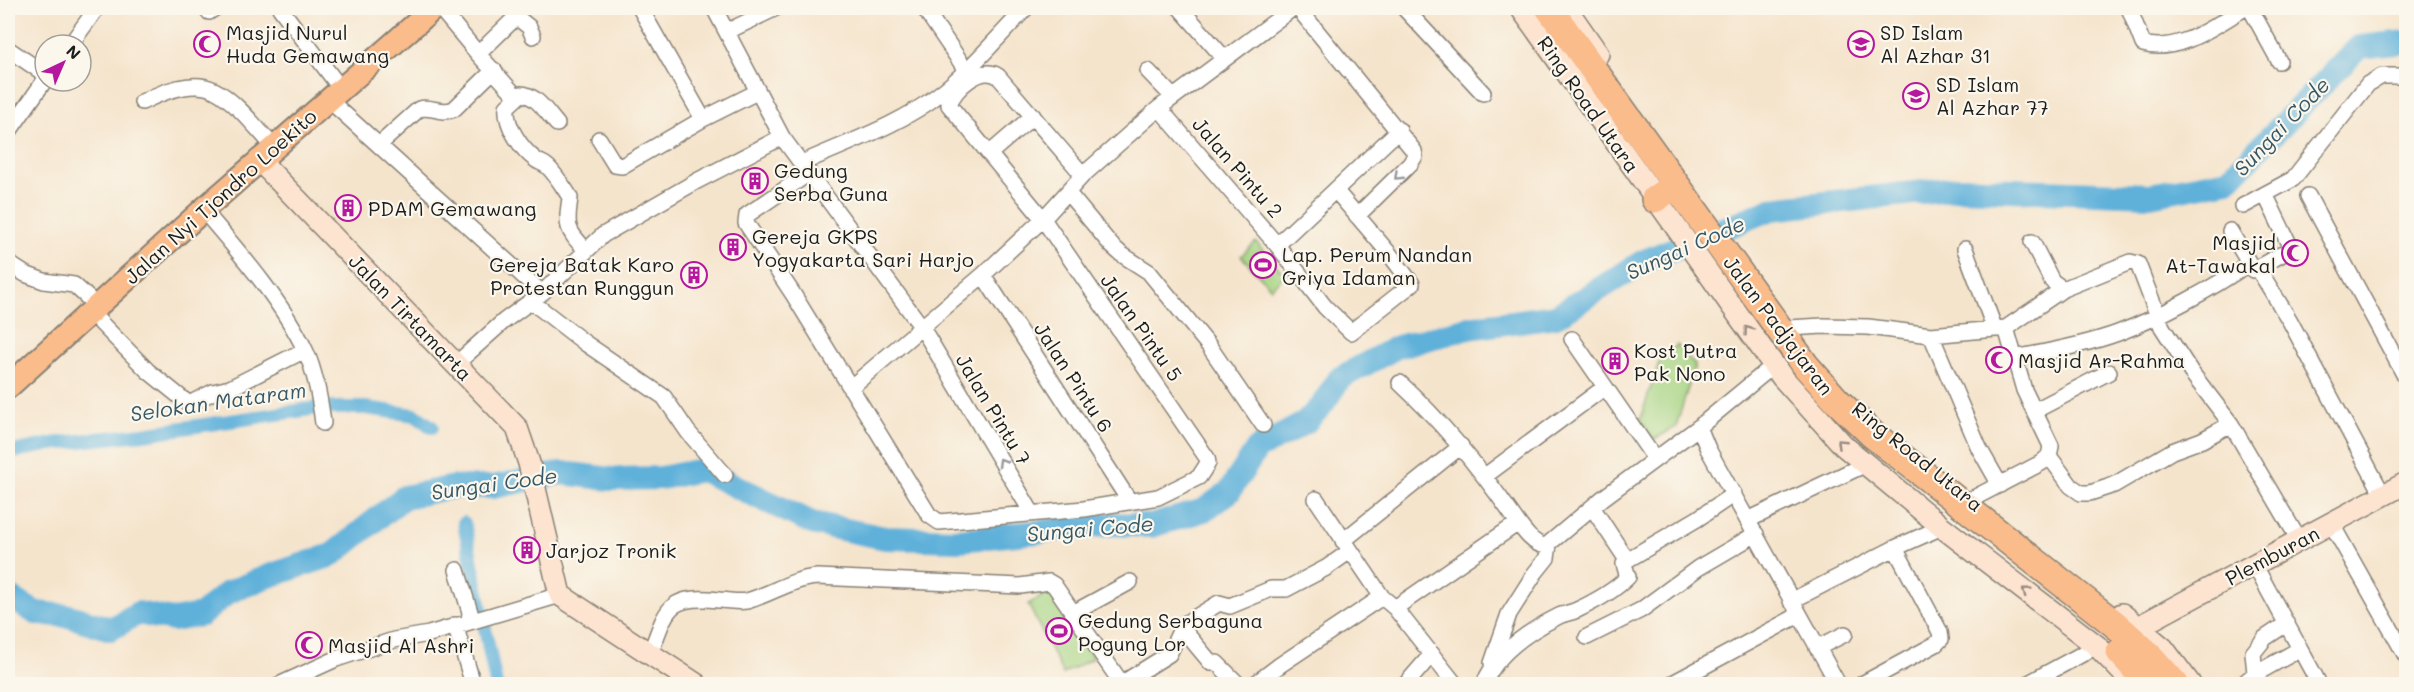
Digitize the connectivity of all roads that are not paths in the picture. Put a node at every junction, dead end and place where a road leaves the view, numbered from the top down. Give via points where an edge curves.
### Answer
1 (98, 8) edge
2 (280, 8) edge
3 (434, 8) edge
4 (440, 8) edge
5 (640, 8) edge
6 (714, 8) edge
7 (776, 8) edge
8 (924, 8) edge
9 (1026, 8) edge
10 (1180, 8) edge
11 (1297, 8) edge
12 (1404, 8) edge
13 (1521, 8) edge
14 (1534, 8) edge
15 (1549, 8) edge
16 (1566, 8) edge
17 (2128, 8) edge
18 (2247, 8) edge
19 (728, 31) junction
20 (79, 33) edge
21 (534, 36) dead end
22 (8, 49) edge
23 (478, 54) junction
24 (1224, 59) junction
25 (2278, 62) dead end
26 (33, 66) edge
27 (494, 70) junction
28 (966, 70) junction
29 (1148, 71) dead end
30 (2400, 76) dead end
31 (758, 92) junction
32 (36, 93) edge
33 (1482, 93) dead end
34 (335, 95) junction
35 (517, 97) junction
36 (1173, 97) junction
37 (142, 102) dead end
38 (1163, 112) junction
39 (1033, 116) junction
40 (702, 119) junction
41 (557, 124) dead end
42 (1399, 130) junction
43 (8, 133) edge
44 (782, 137) junction
45 (599, 139) dead end
46 (379, 145) junction
47 (267, 154) junction
48 (990, 154) junction
49 (806, 168) junction
50 (1083, 175) junction
51 (1336, 191) junction
52 (1068, 193) junction
53 (2265, 194) junction
54 (2307, 196) dead end
55 (1674, 200) junction
56 (2243, 206) dead end
57 (202, 210) junction
58 (1357, 216) junction
59 (1043, 219) junction
60 (2230, 231) dead end
61 (2032, 242) dead end
62 (1277, 245) junction
63 (1713, 248) junction
64 (1965, 249) dead end
65 (586, 250) junction
66 (8, 263) edge
67 (2249, 263) junction
68 (2262, 274) dead end
69 (983, 275) junction
70 (2063, 289) junction
71 (537, 298) junction
72 (93, 309) junction
73 (2157, 315) junction
74 (921, 326) junction
75 (2000, 328) junction
76 (1785, 329) junction
77 (1931, 335) junction
78 (1572, 339) dead end
79 (305, 350) junction
80 (2014, 358) junction
81 (456, 364) junction
82 (1774, 365) junction
83 (2109, 372) dead end
84 (2406, 378) edge
85 (1400, 382) dead end
86 (8, 387) edge
87 (1605, 387) junction
88 (850, 388) junction
89 (322, 410) dead end
90 (2034, 411) junction
91 (1263, 424) dead end
92 (2231, 424) junction
93 (1699, 427) junction
94 (1461, 446) junction
95 (2049, 456) junction
96 (1655, 459) junction
97 (1866, 464) junction
98 (725, 475) dead end
99 (1485, 476) junction
100 (2406, 483) edge
101 (2000, 485) junction
102 (1734, 494) junction
103 (2383, 495) junction
104 (1316, 499) dead end
105 (1970, 500) junction
106 (1130, 502) junction
107 (1592, 507) junction
108 (1032, 513) junction
109 (1748, 520) junction
110 (1518, 523) junction
111 (2331, 523) junction
112 (1942, 527) junction
113 (1756, 534) junction
114 (2299, 540) junction
115 (1347, 546) junction
116 (1895, 548) junction
117 (1548, 551) junction
118 (1627, 560) junction
119 (2046, 563) junction
120 (2254, 564) junction
121 (458, 570) dead end
122 (1130, 582) dead end
123 (560, 595) junction
124 (1382, 597) junction
125 (1395, 608) junction
126 (1795, 608) junction
127 (1073, 613) junction
128 (467, 622) junction
129 (2286, 624) junction
130 (1181, 627) junction
131 (2138, 627) junction
132 (1845, 634) dead end
133 (1587, 637) dead end
134 (2097, 646) junction
135 (1817, 648) junction
136 (2300, 649) junction
137 (650, 654) junction
138 (1431, 654) junction
139 (2406, 656) edge
140 (2255, 673) junction
141 (2317, 680) dead end
142 (1486, 681) edge
143 (281, 684) edge
144 (473, 684) edge
145 (696, 684) edge
146 (1119, 684) edge
147 (1238, 684) edge
148 (1255, 684) edge
149 (1406, 684) edge
150 (1455, 684) edge
151 (1671, 684) edge
152 (1838, 684) edge
153 (1862, 684) edge
154 (2027, 684) edge
155 (2133, 684) edge
156 (2149, 684) edge
157 (2175, 684) edge
158 (2190, 684) edge
159 (2244, 684) edge

1 - 20 street
2 - 34 street
3 - 34 main road, Jalan Nyi Tjondro Loekito
4 - 23 street
5 - 40 street
6 - 19 street, Jalan Pintu 7
7 - 19 street
8 - 28 street
9 - 28 street
10 - 24 street
11 - 24 street
11 - 42 street
12 - 33 street
13 - 55 street, Ring Road Utara
14 - 55 highway, Jalan Padjajaran
15 - 55 highway, Jalan Padjajaran
16 - 55 street, Ring Road Utara
17 - 18 street via 2143,44 2155,48 2184,42
18 - 25 street
19 - 31 street, Jalan Pintu 7
21 - 23 street via 519,19 513,20
22 - 26 street
23 - 27 street
24 - 36 street
27 - 35 street
27 - 46 street via 454,109 447,112 423,107
28 - 49 street via 938,96
29 - 36 street
30 - 53 street via 2382,76 2368,84 2293,179
31 - 40 street
31 - 44 street, Jalan Pintu 7
32 - 43 street
34 - 46 street
34 - 47 main road, Jalan Nyi Tjondro Loekito
35 - 41 street via 532,97
35 - 65 street via 506,110 513,131 568,194 568,228
36 - 38 street
37 - 47 street via 163,92 192,86 212,89 230,102
38 - 50 street
38 - 62 street, Jalan Pintu 2
39 - 48 street
39 - 48 street, Jalan Pintu 5 via 991,72 981,73 951,97 949,105
39 - 50 street
40 - 45 street via 622,166 615,165
42 - 51 street
42 -> 58 street via 1415,156
44 - 49 street, Jalan Pintu 7
44 - 65 street via 603,235
46 - 71 street
47 - 57 main road, Jalan Nyi Tjondro Loekito
47 - 81 street, Jalan Tirtamarta
48 - 59 street, Jalan Pintu 5
49 - 74 street, Jalan Pintu 7
49 - 88 street via 745,220
50 - 52 street
51 - 58 street
51 - 62 street
52 - 59 street
52 - 91 street via 1121,254 1149,272 1209,346
53 - 56 street
53 - 67 street via 2290,246 2253,270
54 - 84 street
55 - 63 highway, Jalan Padjajaran
57 - 72 main road, Jalan Nyi Tjondro Loekito
57 - 79 street via 246,261
58 - 62 street, Jalan Pintu 2 via 1412,284 1355,331 1347,330 1325,307
59 - 69 street
59 - 106 street, Jalan Pintu 5 via 1207,458 1199,477 1158,497
60 - 67 street
61 - 70 street via 2052,281
63 - 76 highway, Jalan Padjajaran
82 -> 63 street, Ring Road Utara
63 - 156 highway, Jalan Padjajaran via 1797,368 1834,411 2108,638
64 - 75 street
65 - 71 street
66 - 72 street via 44,281 74,285
67 - 73 street
68 - 103 street
69 - 74 street
69 - 106 street, Jalan Pintu 6
70 - 73 street via 2130,262 2138,264
70 - 75 street
71 - 81 street via 504,321
71 - 98 street via 585,343 664,397
72 - 79 street via 148,371 189,404
72 - 86 main road, Jalan Nyi Tjondro Loekito
73 - 80 street via 2116,333
73 - 92 street via 2191,372
74 - 88 street
108 -> 74 street, Jalan Pintu 7
75 - 77 street
75 - 80 street
76 - 77 street via 1868,327
76 - 105 street, Ring Road Utara via 1876,427
76 - 119 highway, Jalan Padjajaran via 1806,366 1872,434
77 - 101 street via 1979,448
78 - 87 street
79 - 89 street
80 - 90 street
81 - 123 street, Jalan Tirtamarta via 517,428
82 - 93 street
97 -> 82 street, Ring Road Utara via 1844,447
83 - 90 street
85 - 94 street
87 - 96 street
87 - 99 street
88 - 108 street via 934,519 958,521
90 - 95 street via 2051,446
92 - 95 street via 2172,451 2114,485 2090,493 2071,486
92 - 114 street
93 - 96 street
93 - 102 street
94 - 99 street
94 - 115 street
95 - 101 street
96 - 107 street
97 - 109 street
97 - 112 street, Ring Road Utara
99 - 110 street
100 - 103 street, Plemburan
101 - 105 street
102 - 109 street
102 - 118 street
103 - 111 street, Plemburan
104 - 115 street
105 - 119 street, Ring Road Utara
106 - 108 street
107 - 117 street
107 - 118 street
109 - 113 street
110 - 117 street
110 - 125 street
111 - 114 street, Plemburan
111 - 139 street
112 - 116 street
134 -> 112 street, Ring Road Utara
113 - 126 street
113 - 133 street via 1698,568 1641,610
114 - 120 street, Plemburan
115 - 124 street
115 - 130 street via 1326,568 1286,589 1271,589 1230,606 1219,603
116 - 126 street
116 - 153 street via 1941,639
117 - 142 street via 1509,614
118 - 142 street via 1624,564 1628,579 1515,644
119 - 131 street, Ring Road Utara
119 - 157 highway, Jalan Padjajaran via 2147,653
120 - 129 street
120 - 131 street, Plemburan
121 - 128 street via 470,612
122 - 127 street
123 - 128 street
123 - 137 street
124 - 125 street
124 - 148 street
125 - 138 street
126 - 135 street
126 - 151 street
127 - 137 street via 1049,582 1020,586 803,578 744,602 684,599 672,605 664,617
127 - 146 street
128 - 143 street via 429,634 394,639
128 - 144 street
129 - 136 street
129 - 140 street via 2265,638 2253,653
130 - 146 street via 1169,654
130 - 147 street via 1211,663 1217,663
131 - 158 street, Ring Road Utara via 2163,648
132 - 135 street
134 - 154 street
134 - 155 street, Ring Road Utara
135 - 152 street
136 - 140 street
136 - 141 street
137 - 145 street
138 - 149 street
138 - 150 street
140 - 159 street

